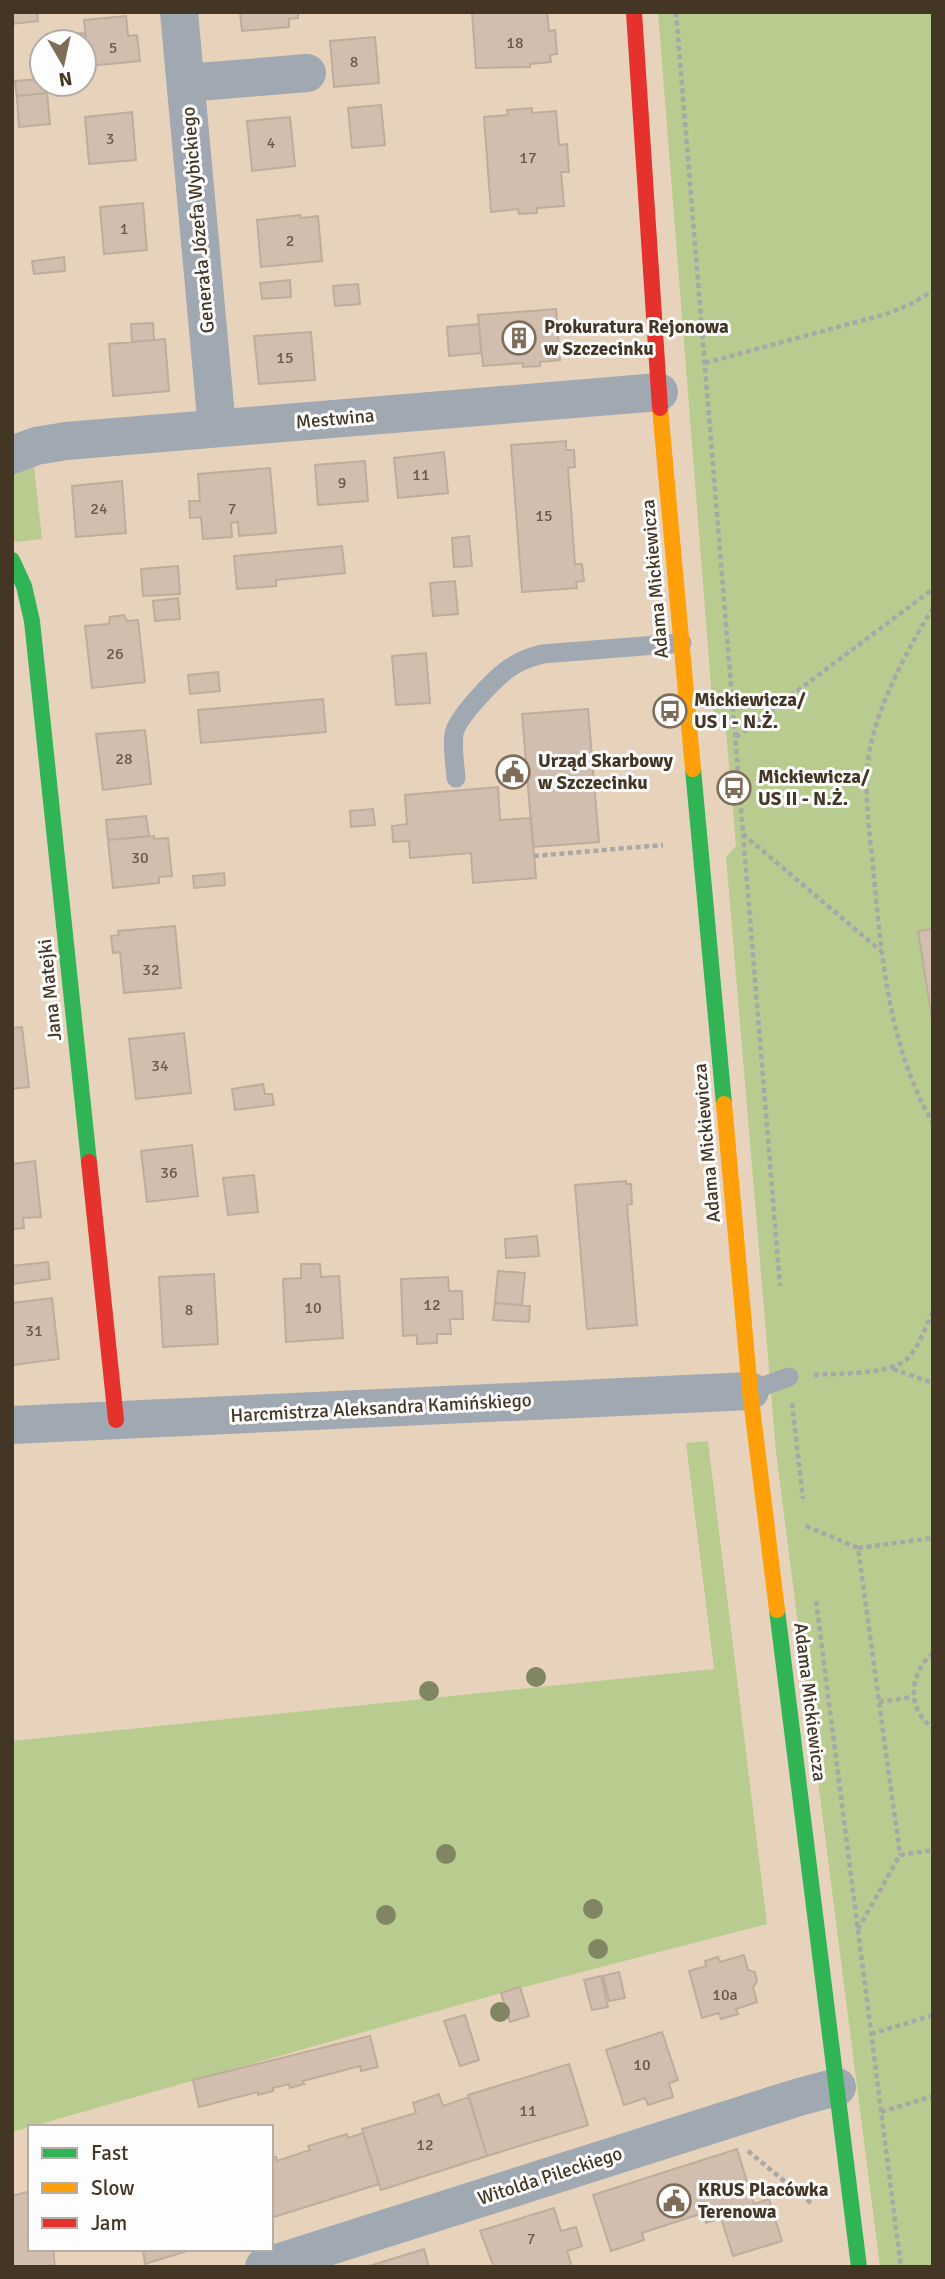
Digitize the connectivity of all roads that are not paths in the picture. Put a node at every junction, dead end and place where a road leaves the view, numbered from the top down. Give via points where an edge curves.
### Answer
1 (179, 12) edge
2 (635, 12) edge
3 (307, 73) dead end
4 (186, 83) junction
5 (659, 392) junction
6 (217, 428) junction
7 (12, 455) edge
8 (12, 559) edge
9 (682, 643) junction
10 (456, 778) dead end
11 (789, 1377) road end
12 (750, 1391) junction
13 (116, 1420) junction
14 (12, 1425) edge
15 (837, 2087) junction
16 (264, 2267) edge
17 (859, 2267) edge

1 - 4 street, Generała Józefa Wybickiego
2 - 5 street, Adama Mickiewicza
3 - 4 street
4 - 6 street, Generała Józefa Wybickiego
5 - 6 street, Mestwina
5 - 9 street, Adama Mickiewicza
6 - 7 street, Mestwina via 58,442
8 - 13 street, Jana Matejki via 33,621
9 - 10 lane via 542,654 509,668 458,723 454,734
9 - 12 street, Adama Mickiewicza
11 - 12 lane
12 - 13 street, Harcmistrza Aleksandra Kamińskiego
12 - 15 street, Adama Mickiewicza
13 - 14 street, Harcmistrza Aleksandra Kamińskiego
15 - 16 street, Witolda Pileckiego
15 - 17 street, Adama Mickiewicza

